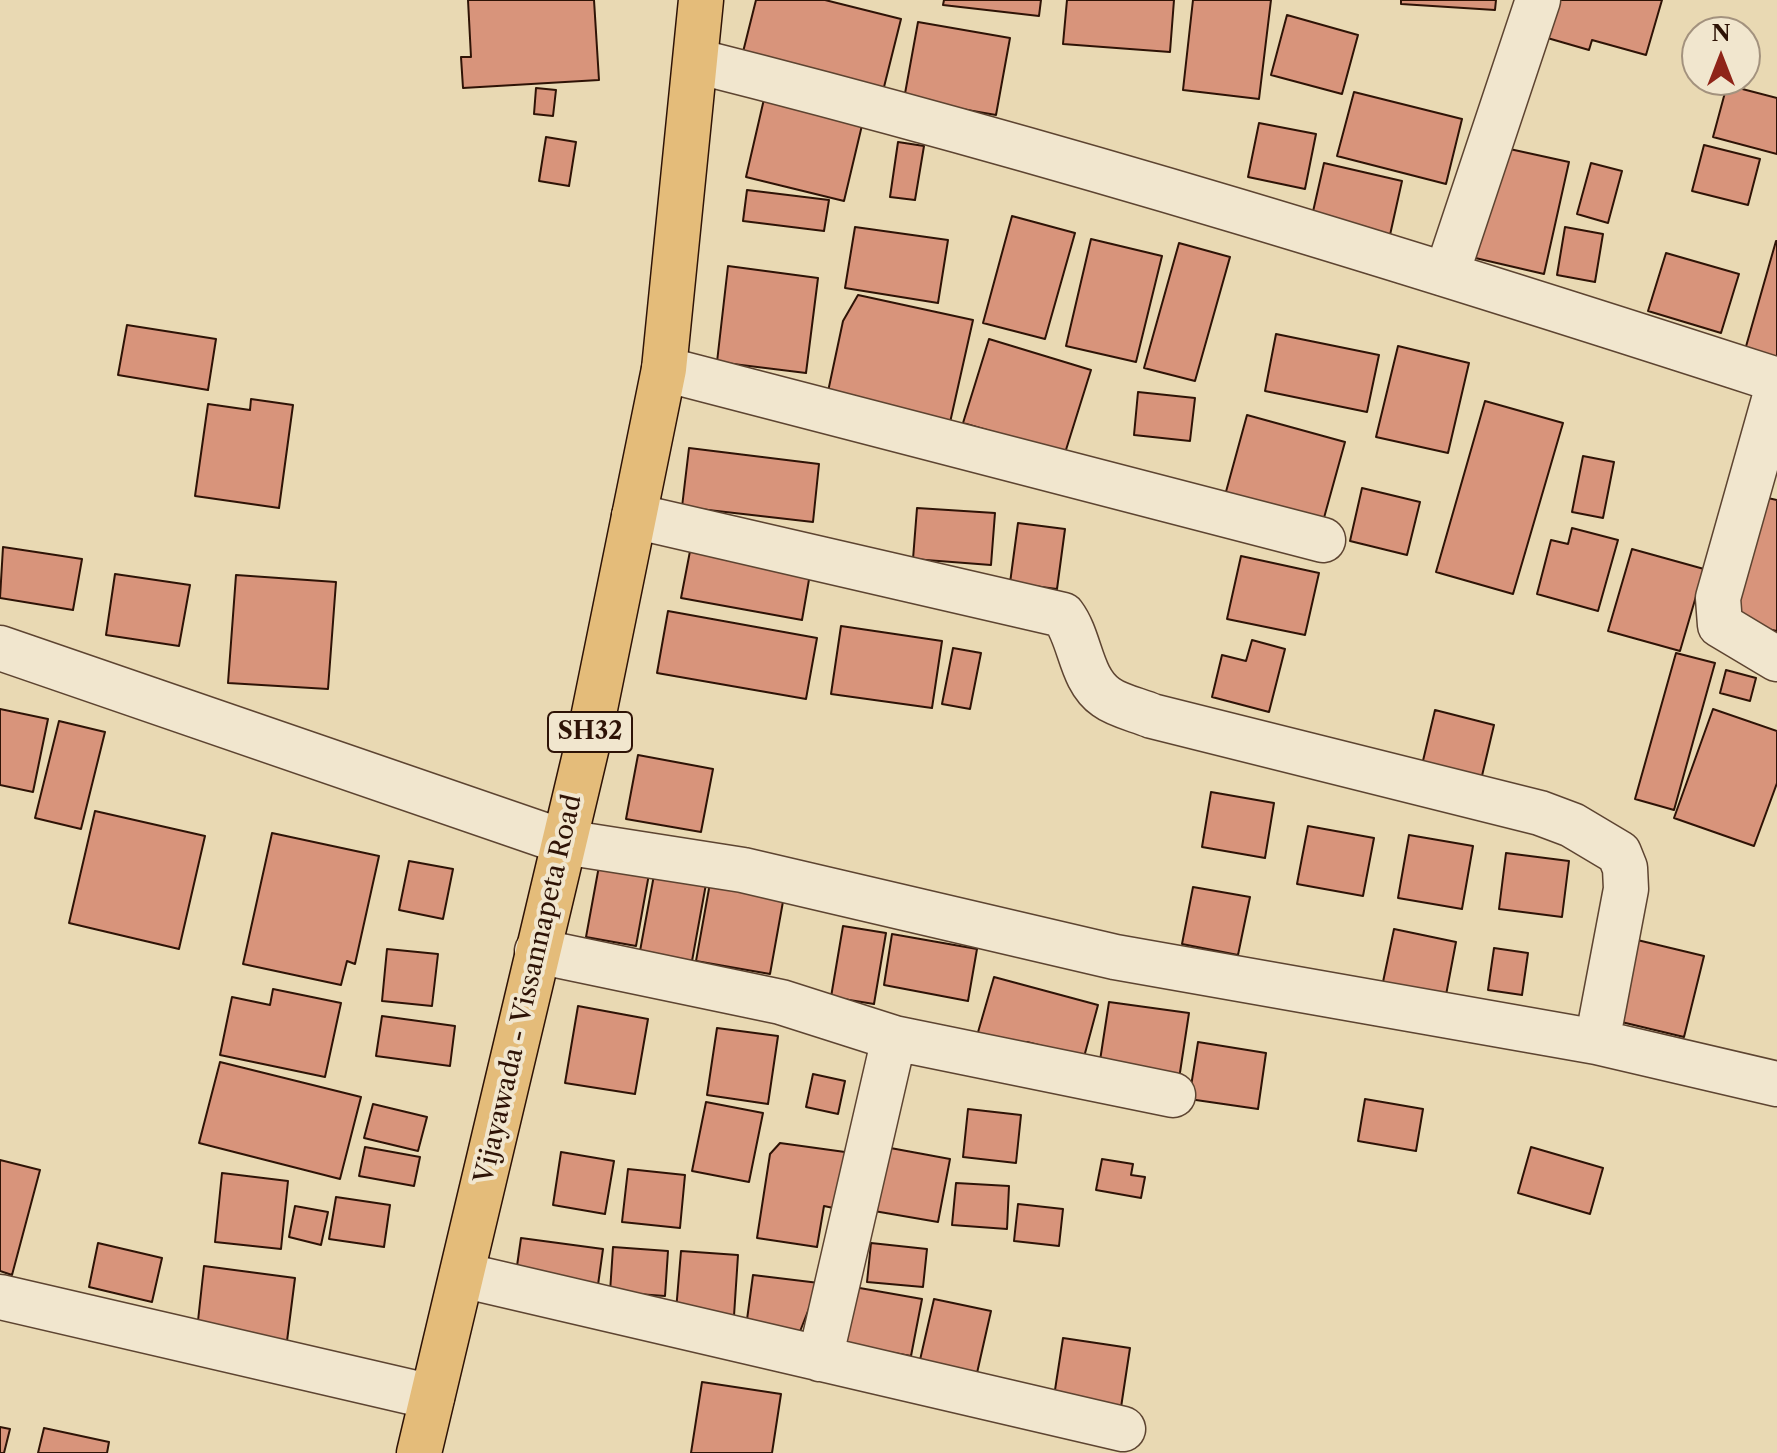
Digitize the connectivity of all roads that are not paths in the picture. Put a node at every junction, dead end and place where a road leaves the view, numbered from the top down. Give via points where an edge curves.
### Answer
1 (701, 0) edge
2 (1538, 0) edge
3 (696, 61) junction
4 (1447, 273) junction
5 (664, 369) junction
6 (1777, 380) edge
7 (1777, 389) edge
8 (634, 516) junction
9 (1323, 540) dead end
10 (0, 648) edge
11 (1777, 659) edge
12 (564, 842) junction
13 (537, 951) junction
14 (894, 1038) junction
15 (1597, 1042) junction
16 (1777, 1084) edge
17 (1173, 1095) dead end
18 (462, 1275) junction
19 (0, 1297) edge
20 (820, 1359) junction
21 (432, 1397) junction
22 (1123, 1429) dead end
23 (419, 1453) edge

1 - 3 main road, Vijayawada - Vissannapeta Road / SH32
2 - 4 street
3 - 4 street via 932,121
3 - 5 main road, Vijayawada - Vissannapeta Road / SH32
4 - 6 street
5 - 8 main road, Vijayawada - Vissannapeta Road / SH32
5 - 9 street
7 - 11 street via 1718,598 1720,625
8 - 12 main road, Vijayawada - Vissannapeta Road / SH32
8 - 15 street via 1063,615 1095,686 1106,698 1152,716 1540,813 1603,841 1619,853 1626,889
10 - 12 street
12 - 13 main road, Vijayawada - Vissannapeta Road / SH32
12 - 15 street via 743,870 1115,957
13 - 14 street via 781,1002
13 - 18 main road, Vijayawada - Vissannapeta Road / SH32
14 - 17 street
14 - 20 street
15 - 16 street
18 - 20 street
18 - 21 main road, Vijayawada - Vissannapeta Road / SH32
19 - 21 street
20 - 22 street
21 - 23 main road, Vijayawada - Vissannapeta Road / SH32

